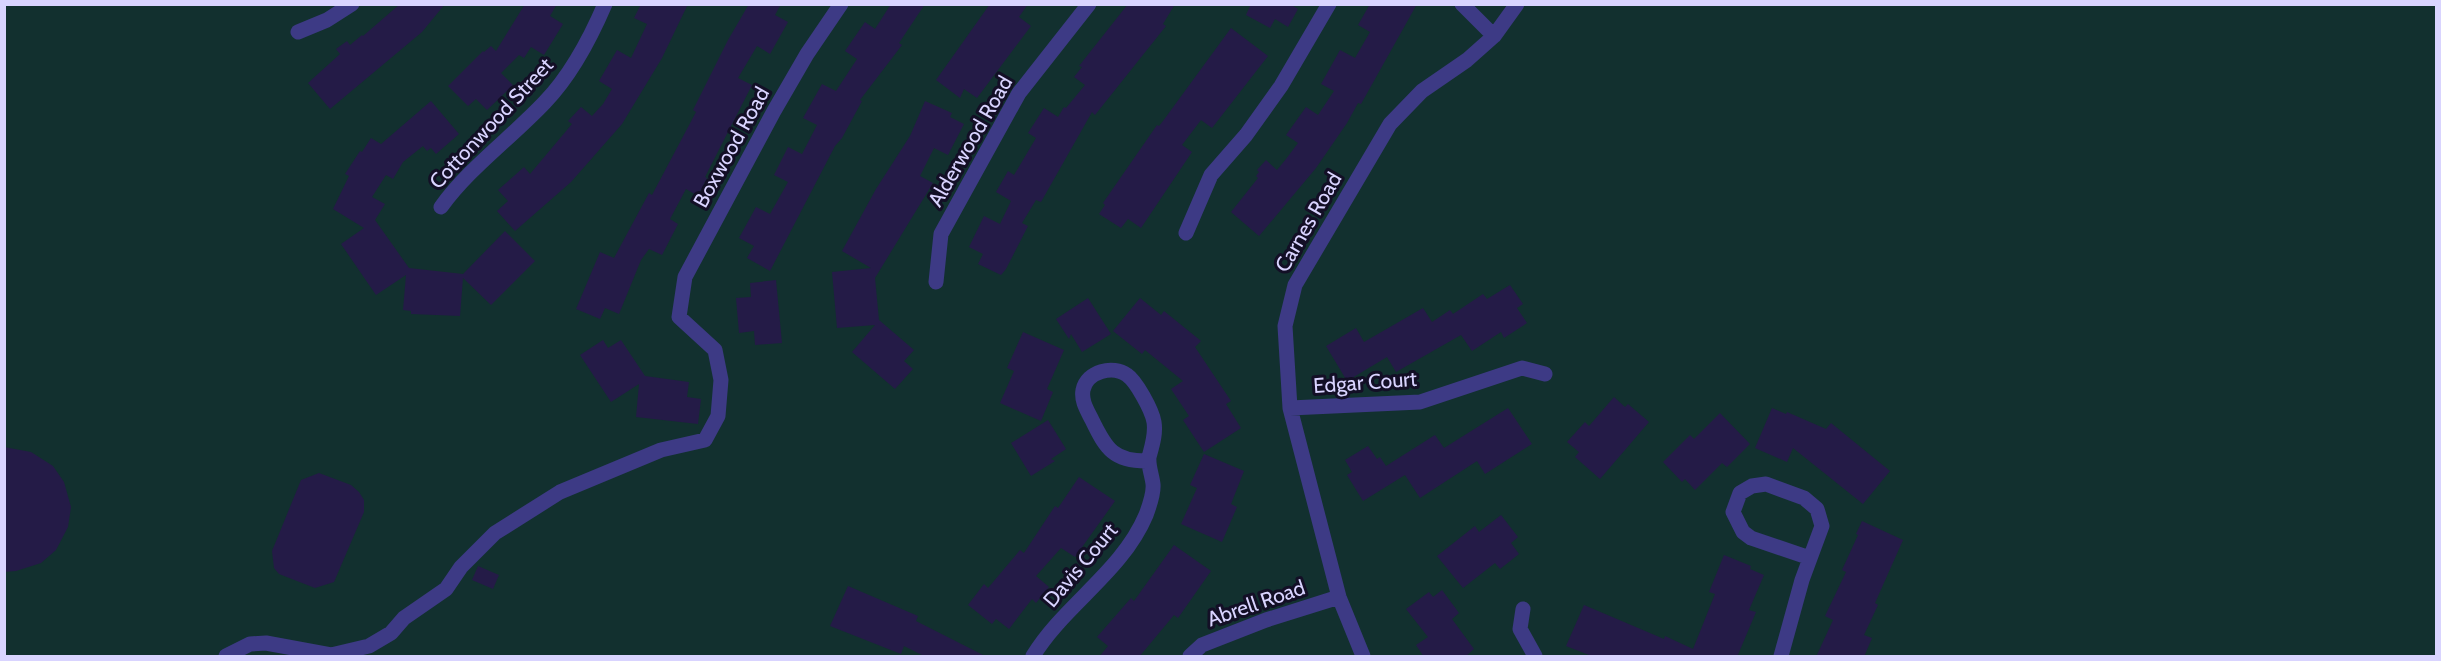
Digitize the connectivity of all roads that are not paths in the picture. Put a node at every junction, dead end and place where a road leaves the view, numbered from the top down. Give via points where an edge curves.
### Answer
1 (352, 4) edge
2 (605, 4) edge
3 (841, 4) edge
4 (1089, 4) edge
5 (1329, 4) edge
6 (1462, 4) edge
7 (1517, 4) edge
8 (298, 32) dead end
9 (1494, 36) junction
10 (441, 207) dead end
11 (1186, 233) dead end
12 (936, 282) dead end
13 (1545, 374) dead end
14 (1290, 408) junction
15 (1149, 461) junction
16 (1810, 558) junction
17 (1339, 597) junction
18 (1523, 609) dead end
19 (226, 657) edge
20 (1033, 657) edge
21 (1190, 657) edge
22 (1363, 657) edge
23 (1535, 657) edge
24 (1781, 657) edge

1 - 8 street
2 - 10 street, Cottonwood Street via 575,63 546,101 453,190
3 - 19 street, Boxwood Road via 801,63 685,277 679,317 715,350 721,380 718,416 705,440 661,450 560,492 495,533 461,567 446,589 369,646 331,655 266,643 250,644
4 - 12 street, Alderwood Road via 1019,93 941,234
5 - 11 street via 1281,86 1211,175
6 - 9 street
7 - 9 street, Carnes Road
9 - 14 street, Carnes Road via 1422,91 1390,124 1295,285 1285,326
13 - 14 street, Edgar Court via 1522,368 1420,402
14 - 17 street, Carnes Road
15 - 15 street, Davis Court via 1154,421 1134,380 1121,371 1105,369 1083,388 1083,401 1103,443 1129,461
15 - 20 street, Davis Court via 1154,487 1146,515 1131,541
16 - 16 street via 1822,526 1817,509 1804,498 1766,484 1752,486 1740,494 1733,512 1743,532
16 - 24 street
17 - 21 street, Abrell Road via 1202,645
17 - 22 street, Carnes Road
18 - 23 street via 1521,629

